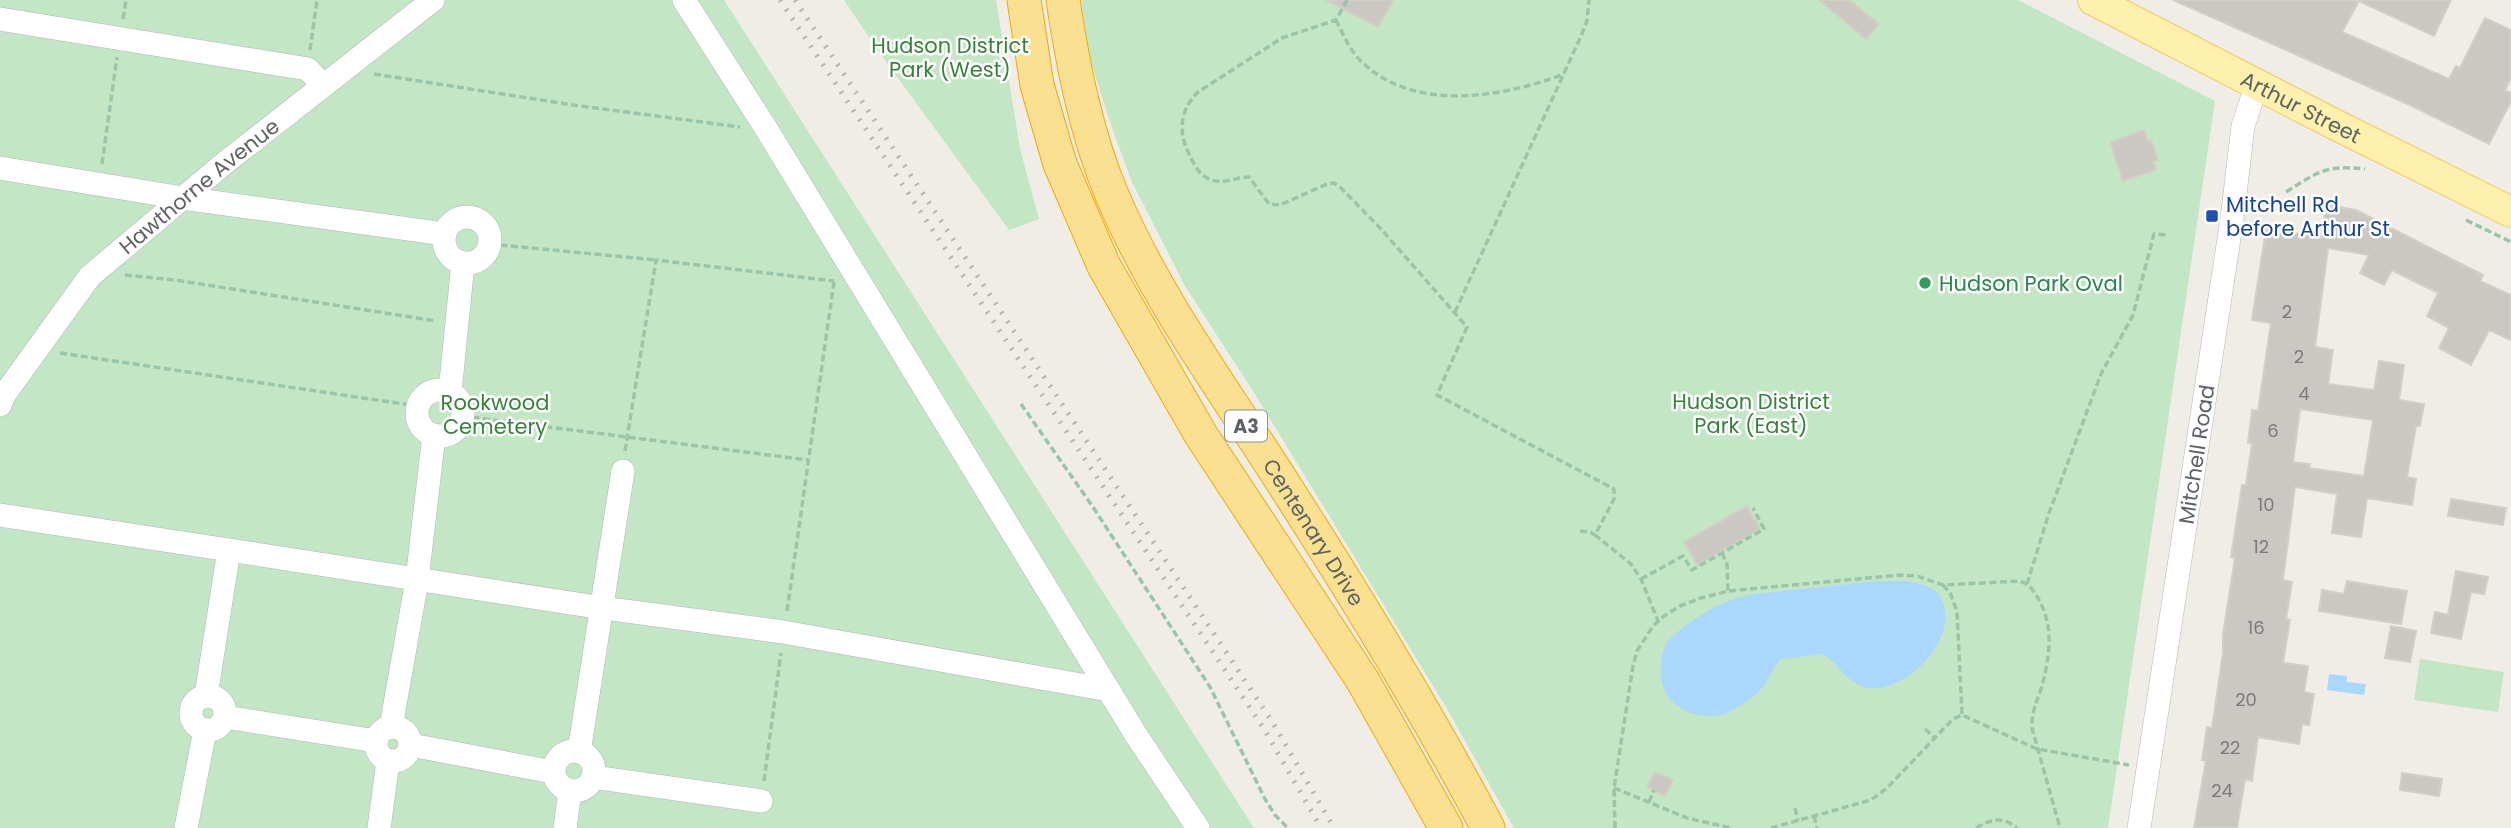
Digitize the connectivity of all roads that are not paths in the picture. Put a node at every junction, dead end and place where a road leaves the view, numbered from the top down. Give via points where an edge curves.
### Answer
1 (433, 0) edge
2 (684, 0) edge
3 (1024, 0) edge
4 (1063, 0) edge
5 (2110, 4) edge
6 (0, 19) edge
7 (316, 78) junction
8 (2257, 84) junction
9 (0, 168) edge
10 (183, 198) junction
11 (2511, 212) edge
12 (445, 234) junction
13 (463, 263) junction
14 (450, 392) junction
15 (1, 398) edge
16 (434, 435) junction
17 (623, 471) road end
18 (0, 515) edge
19 (229, 550) junction
20 (417, 580) junction
21 (603, 608) junction
22 (1108, 690) junction
23 (206, 696) junction
24 (225, 718) junction
25 (205, 730) junction
26 (385, 743) junction
27 (579, 752) junction
28 (553, 772) junction
29 (593, 777) junction
30 (570, 791) junction
31 (761, 801) road end
32 (186, 828) edge
33 (379, 828) edge
34 (565, 828) edge
35 (1198, 828) edge
36 (1446, 828) edge
37 (1488, 828) edge
38 (2139, 828) edge

1 - 7 street, Hawthorne Avenue via 344,70
2 - 22 street
3 - 36 highway, Centenary Drive / A3 via 1037,85 1060,164 1104,266 1201,435 1363,681
4 - 37 highway, Centenary Drive / A3 via 1091,135 1140,255 1383,643
5 - 8 main road, Arthur Street
6 - 7 street
7 - 10 street, Hawthorne Avenue
8 - 11 main road, Arthur Street
8 - 38 street, Mitchell Road via 2243,126
9 - 10 street
10 - 12 street
10 - 15 street, Hawthorne Avenue via 96,271
12 - 13 street via 446,250
12 - 13 street via 455,220 470,218 488,230 490,244 482,258
13 - 14 street
14 - 16 street via 461,404 462,416 453,432
14 - 16 street via 428,393 417,406 420,425
16 - 20 street
17 - 21 street
18 - 19 street
19 - 20 street
19 - 23 street
20 - 21 street
20 - 26 street
21 - 22 street via 783,632
21 - 27 street
22 - 35 street
23 - 24 street via 223,703
23 - 25 street via 197,700 191,712 197,726
24 - 25 street via 221,726
24 - 26 street
25 - 32 street
26 - 28 street via 403,730 411,745
26 - 33 street
27 - 28 street via 559,757
27 - 29 street via 590,760
28 - 30 street via 558,784
29 - 30 street via 581,790
29 - 31 street
30 - 34 street

